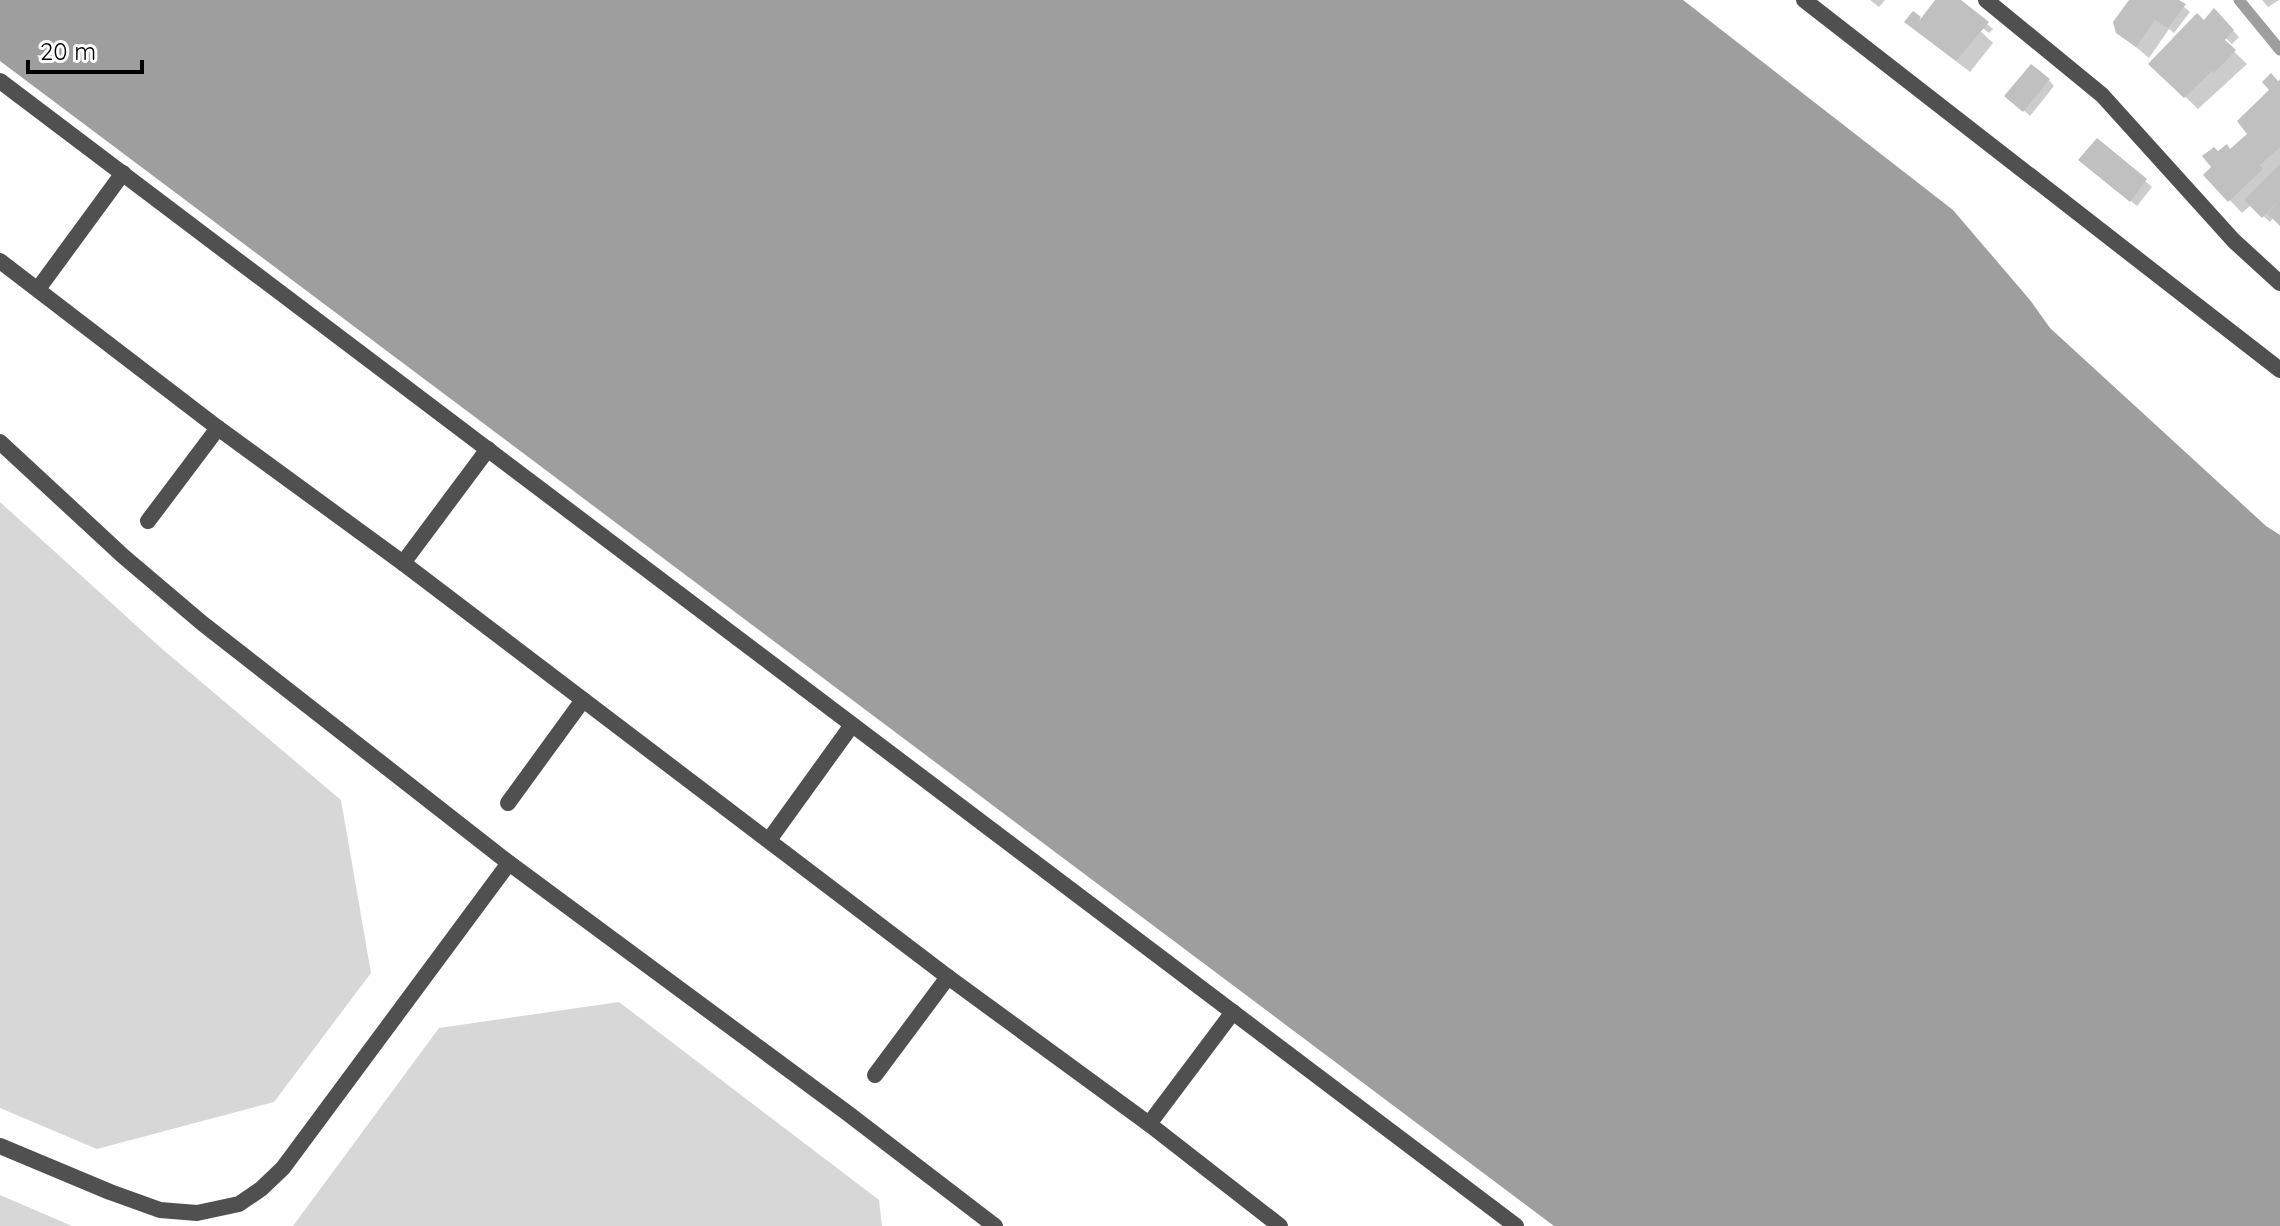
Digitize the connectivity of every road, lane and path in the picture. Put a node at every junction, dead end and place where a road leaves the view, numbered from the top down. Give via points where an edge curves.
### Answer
1 (1804, 0) edge
2 (1986, 0) edge
3 (0, 81) edge
4 (123, 173) junction
5 (0, 261) edge
6 (2280, 283) edge
7 (38, 289) junction
8 (2280, 370) edge
9 (218, 428) junction
10 (0, 442) edge
11 (488, 449) junction
12 (148, 521) dead end
13 (403, 563) junction
14 (583, 700) junction
15 (852, 725) junction
16 (508, 803) dead end
17 (769, 840) junction
18 (509, 863) junction
19 (948, 977) junction
20 (1233, 1012) junction
21 (875, 1075) dead end
22 (1149, 1124) junction
23 (0, 1146) edge
24 (995, 1226) edge
25 (1280, 1226) edge
26 (1516, 1226) edge

1 - 8 street
2 - 6 street via 2102,95 2234,241
3 - 4 street
4 - 7 street
4 - 11 street
5 - 7 street
7 - 9 street
9 - 12 street
9 - 13 street
10 - 18 street via 202,623
11 - 13 street
11 - 15 street
13 - 14 street
14 - 16 street
14 - 17 street
15 - 17 street
15 - 20 street
17 - 19 street
18 - 23 street via 283,1168 239,1204 197,1213 160,1210
18 - 24 street
19 - 21 street
19 - 22 street
20 - 22 street
20 - 26 street
22 - 25 street

